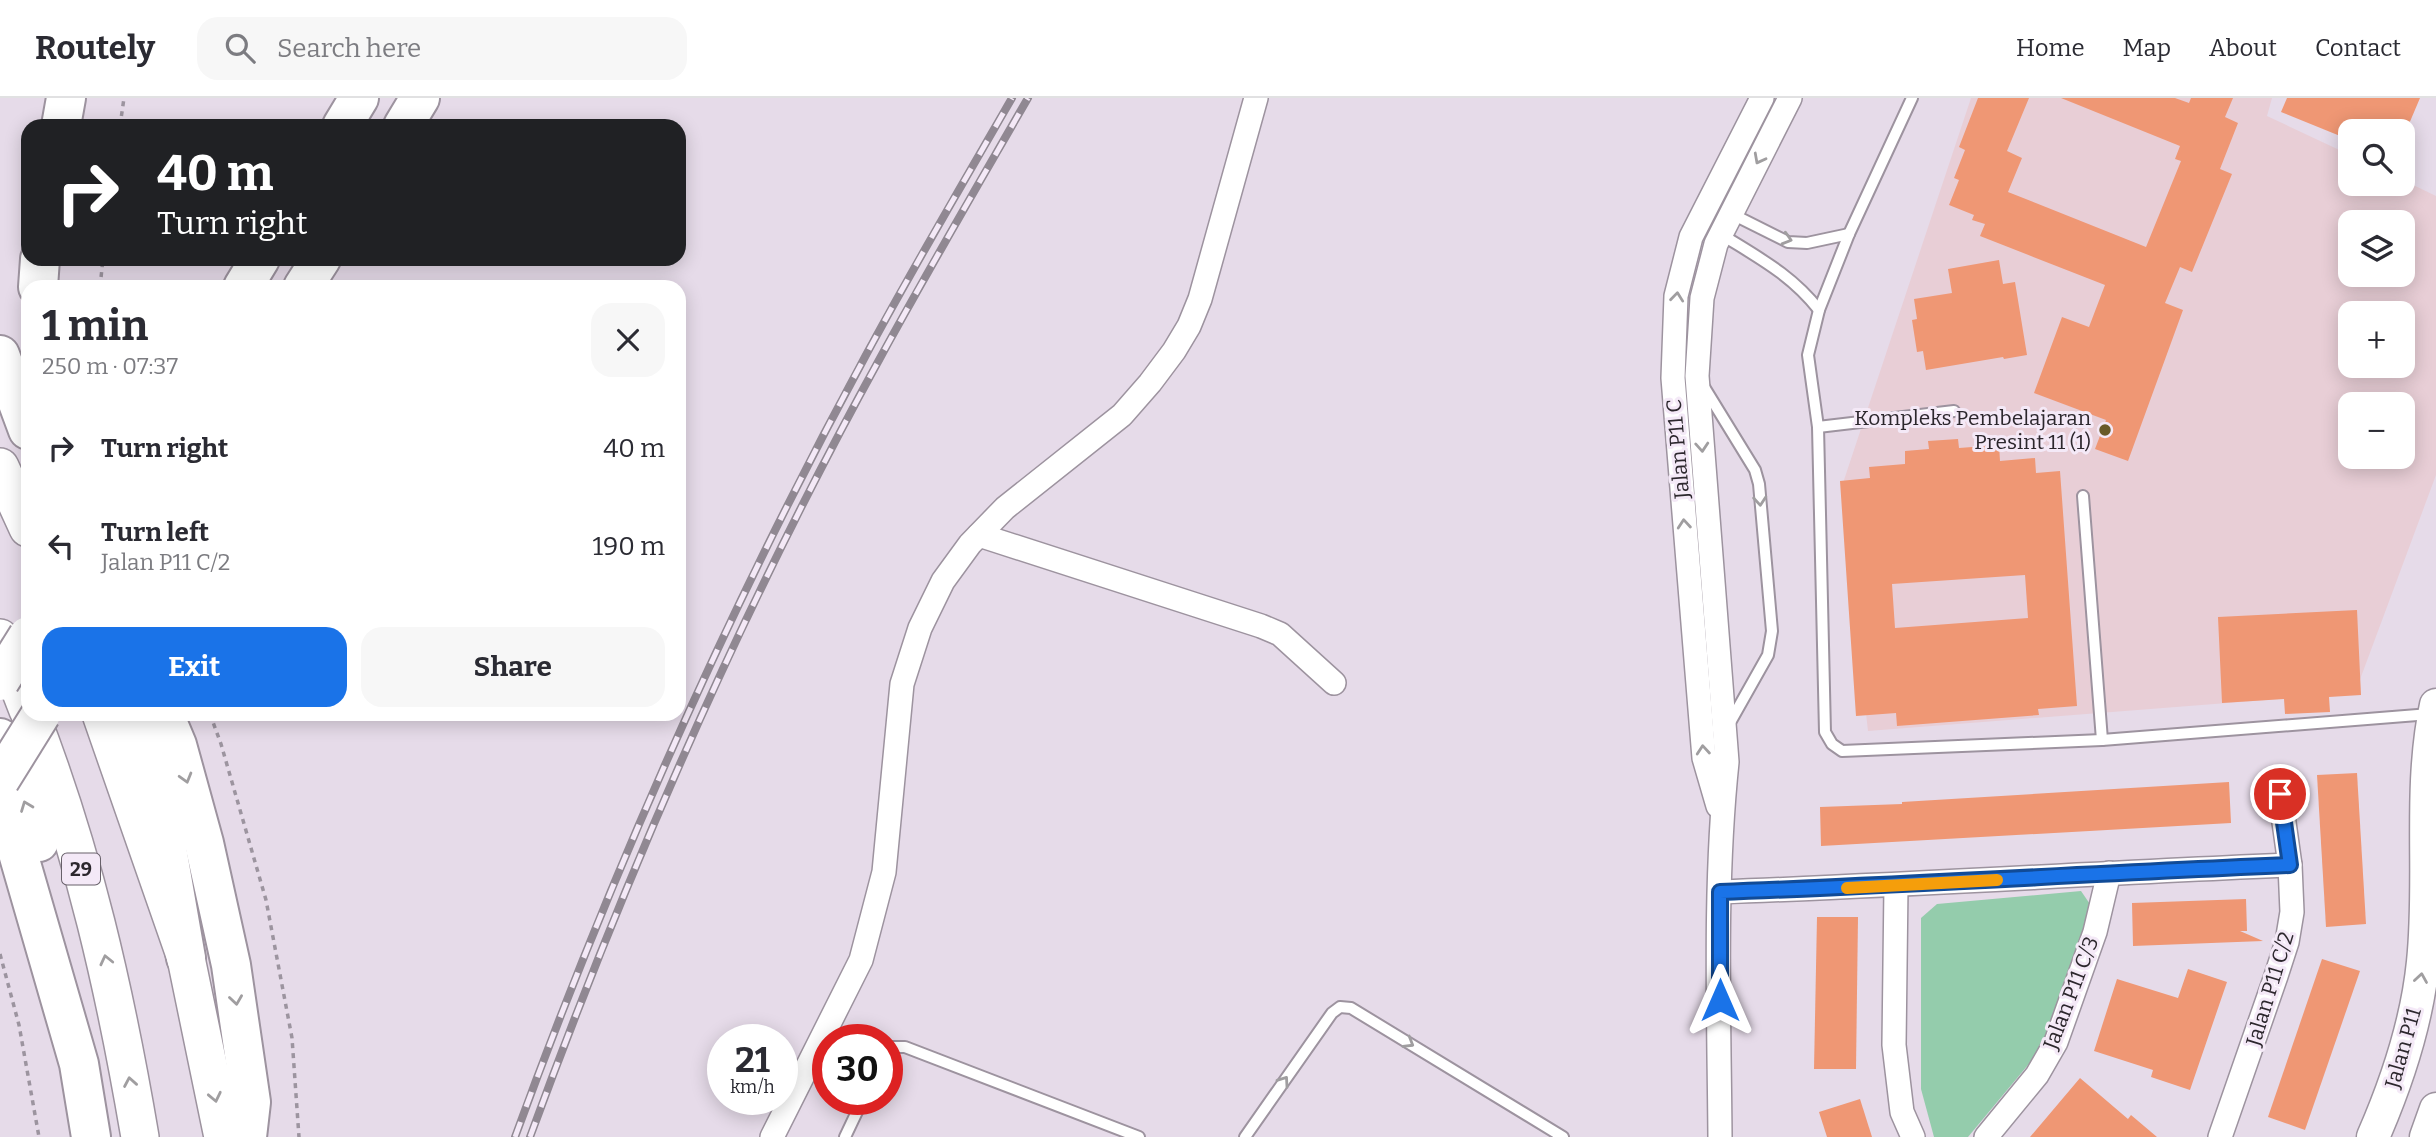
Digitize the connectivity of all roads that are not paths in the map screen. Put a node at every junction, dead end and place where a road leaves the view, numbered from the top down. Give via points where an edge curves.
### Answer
1 (66, 98) edge
2 (359, 98) edge
3 (420, 98) edge
4 (1256, 98) edge
5 (1762, 98) edge
6 (1790, 98) edge
7 (1912, 98) edge
8 (62, 119) edge
9 (346, 119) edge
10 (406, 119) edge
11 (1725, 223) junction
12 (1849, 234) junction
13 (1819, 310) junction
14 (0, 355) edge
15 (1697, 376) junction
16 (21, 411) edge
17 (1954, 411) dead end
18 (1818, 427) junction
19 (0, 467) edge
20 (2083, 496) dead end
21 (21, 513) edge
22 (979, 536) junction
23 (0, 638) edge
24 (21, 647) edge
25 (0, 681) edge
26 (1334, 683) dead end
27 (21, 692) edge
28 (2435, 710) edge
29 (33, 721) edge
30 (37, 721) edge
31 (103, 721) edge
32 (131, 721) edge
33 (167, 721) edge
34 (1725, 731) junction
35 (0, 738) edge
36 (2102, 740) junction
37 (0, 780) edge
38 (2280, 794) dead end
39 (0, 809) edge
40 (1721, 816) junction
41 (2290, 865) junction
42 (2109, 873) junction
43 (1896, 886) junction
44 (1720, 892) junction
45 (186, 958) junction
46 (903, 1047) edge
47 (79, 1064) junction
48 (2436, 1110) edge
49 (855, 1115) edge
50 (91, 1137) edge
51 (140, 1137) edge
52 (223, 1137) edge
53 (247, 1137) edge
54 (772, 1137) edge
55 (845, 1137) edge
56 (1139, 1137) edge
57 (1245, 1137) edge
58 (1563, 1137) edge
59 (1720, 1137) edge
60 (1913, 1137) edge
61 (1986, 1137) edge
62 (2220, 1137) edge
63 (2374, 1137) edge
64 (2426, 1137) edge

1 - 8 highway
2 - 9 highway
3 - 10 highway
4 - 22 street via 1200,299 1174,351 1122,415 1004,508
40 -> 5 street, Jalan P11 C via 1704,766 1702,744 1673,379 1676,296 1691,237
6 -> 11 street, Jalan P11 C
7 - 12 lane
11 -> 12 lane via 1788,242
11 - 13 lane via 1787,275
11 - 15 street, Jalan P11 C via 1702,298
12 - 13 lane
13 - 18 lane via 1808,355
14 - 16 highway
15 -> 34 street, Jalan P11 C
15 -> 34 lane via 1755,470 1772,631 1768,655
17 - 18 lane
18 - 36 lane via 1825,732 1832,744 1842,751
19 - 21 highway
20 - 36 lane
22 - 26 street via 1261,626 1280,634
22 - 54 street via 943,581 920,628 902,684 884,872 861,960
23 - 27 highway, 29
24 - 25 highway, bridge
28 - 36 lane
63 -> 28 main road, Jalan P11 via 2408,1041 2423,960 2428,780
51 -> 29 highway, 29 via 98,925 54,776
30 - 37 highway, bridge
31 - 45 highway
32 - 45 highway via 158,796
33 -> 53 highway via 204,843 231,965 251,1102
34 - 40 street, Jalan P11 C
47 -> 35 highway via 52,887
38 - 41 street, Jalan P11 C/2
39 - 47 highway via 18,853
40 - 44 street, Jalan P11 C
41 - 42 street
41 - 62 street, Jalan P11 C/2 via 2292,912 2287,942
42 - 43 street
42 - 61 street, Jalan P11 C/3 via 2095,932 2056,1042 2037,1075
43 - 44 street
43 - 60 street via 1894,1045 1902,1112
44 - 59 street, Jalan P11 C
45 -> 52 highway
46 - 56 lane
47 - 50 highway
48 - 64 main road
49 - 55 lane
57 -> 58 lane via 1340,1007 1351,1008

